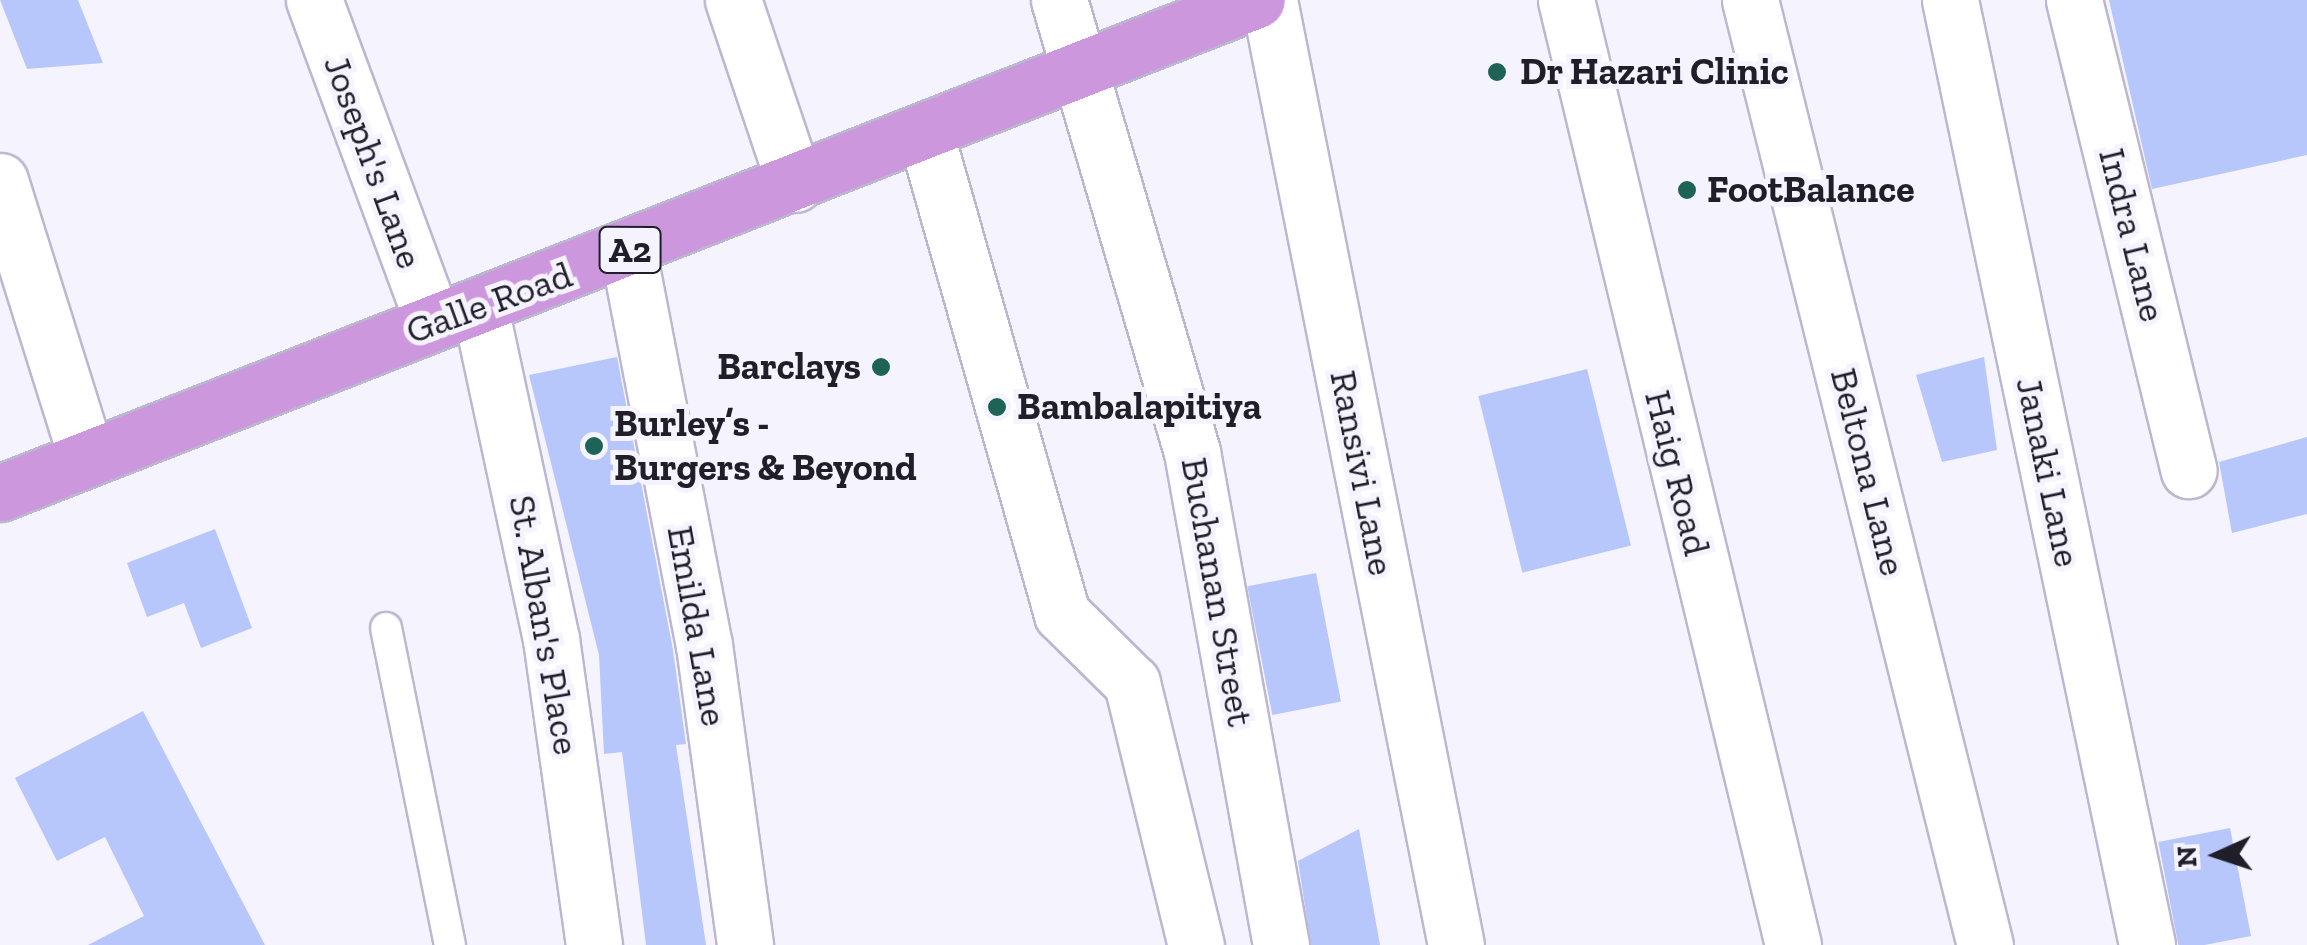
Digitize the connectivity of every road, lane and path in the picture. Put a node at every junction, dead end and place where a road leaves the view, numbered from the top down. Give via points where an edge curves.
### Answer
1 (314, 0) edge
2 (732, 0) edge
3 (1059, 0) edge
4 (1566, 0) edge
5 (1750, 0) edge
6 (1950, 0) edge
7 (2074, 0) edge
8 (1243, 3) edge
9 (1081, 70) junction
10 (925, 132) junction
11 (0, 181) edge
12 (795, 184) junction
13 (628, 251) junction
14 (456, 315) junction
15 (86, 456) junction
16 (2189, 470) dead end
17 (0, 493) edge
18 (386, 628) dead end
19 (450, 945) edge
20 (594, 945) edge
21 (745, 945) edge
22 (1196, 945) edge
23 (1281, 945) edge
24 (1456, 945) edge
25 (1793, 945) edge
26 (1985, 945) edge
27 (2147, 945) edge

1 - 14 street, Joseph's Lane
2 - 12 street
3 - 9 street, Buchanan Street
4 - 25 street, Haig Road
5 - 26 street, Beltona Lane
6 - 27 street, Janaki Lane
7 - 16 street, Indra Lane
8 - 9 highway, Galle Road / A2
8 - 24 street, Ransivi Lane
9 - 10 highway, Galle Road / A2
9 - 23 street, Buchanan Street via 1192,452
10 - 12 highway, Galle Road / A2
10 - 22 street via 1062,614 1132,682
11 - 15 street
12 - 13 highway, Galle Road / A2
13 - 14 highway, Galle Road / A2
13 - 21 street, Emilda Lane via 704,645
14 - 15 highway, Galle Road / A2
14 - 20 street, St. Alban's Place via 551,640
15 - 17 highway, Galle Road / A2
18 - 19 lane

